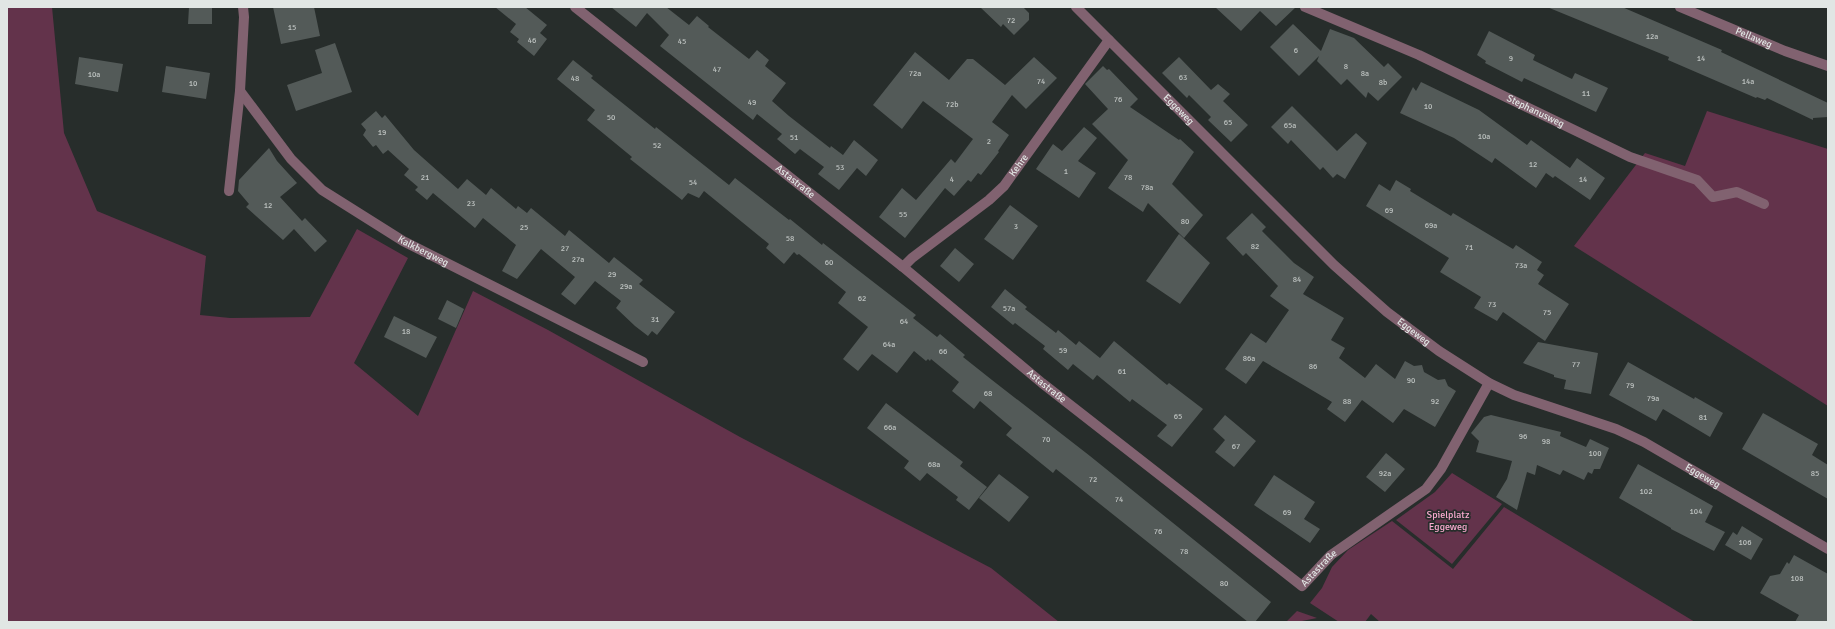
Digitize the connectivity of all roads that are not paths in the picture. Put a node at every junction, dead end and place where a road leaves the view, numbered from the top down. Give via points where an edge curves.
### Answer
1 (243, 7) edge
2 (575, 7) edge
3 (1076, 7) edge
4 (1305, 7) edge
5 (1680, 7) edge
6 (1109, 40) junction
7 (1828, 66) edge
8 (240, 91) junction
9 (229, 191) dead end
10 (1764, 204) dead end
11 (903, 267) junction
12 (643, 362) dead end
13 (1489, 383) junction
14 (1828, 548) edge

1 - 8 street
2 - 11 street, Astastraße
3 - 6 street, Eggeweg
4 - 10 street, Stephanusweg via 1419,55 1630,157 1697,180 1713,197 1736,192
5 - 7 street, Pellaweg via 1822,66
6 - 11 street, Kehre via 1004,186
6 - 13 street, Eggeweg via 1338,269 1387,312
8 - 9 street
8 - 12 street, Kalkbergweg via 291,159 322,190 403,241
11 - 13 street, Astastraße via 1042,383 1302,586 1331,555 1426,489 1441,469
13 - 14 street, Eggeweg via 1514,395 1616,429 1644,442

